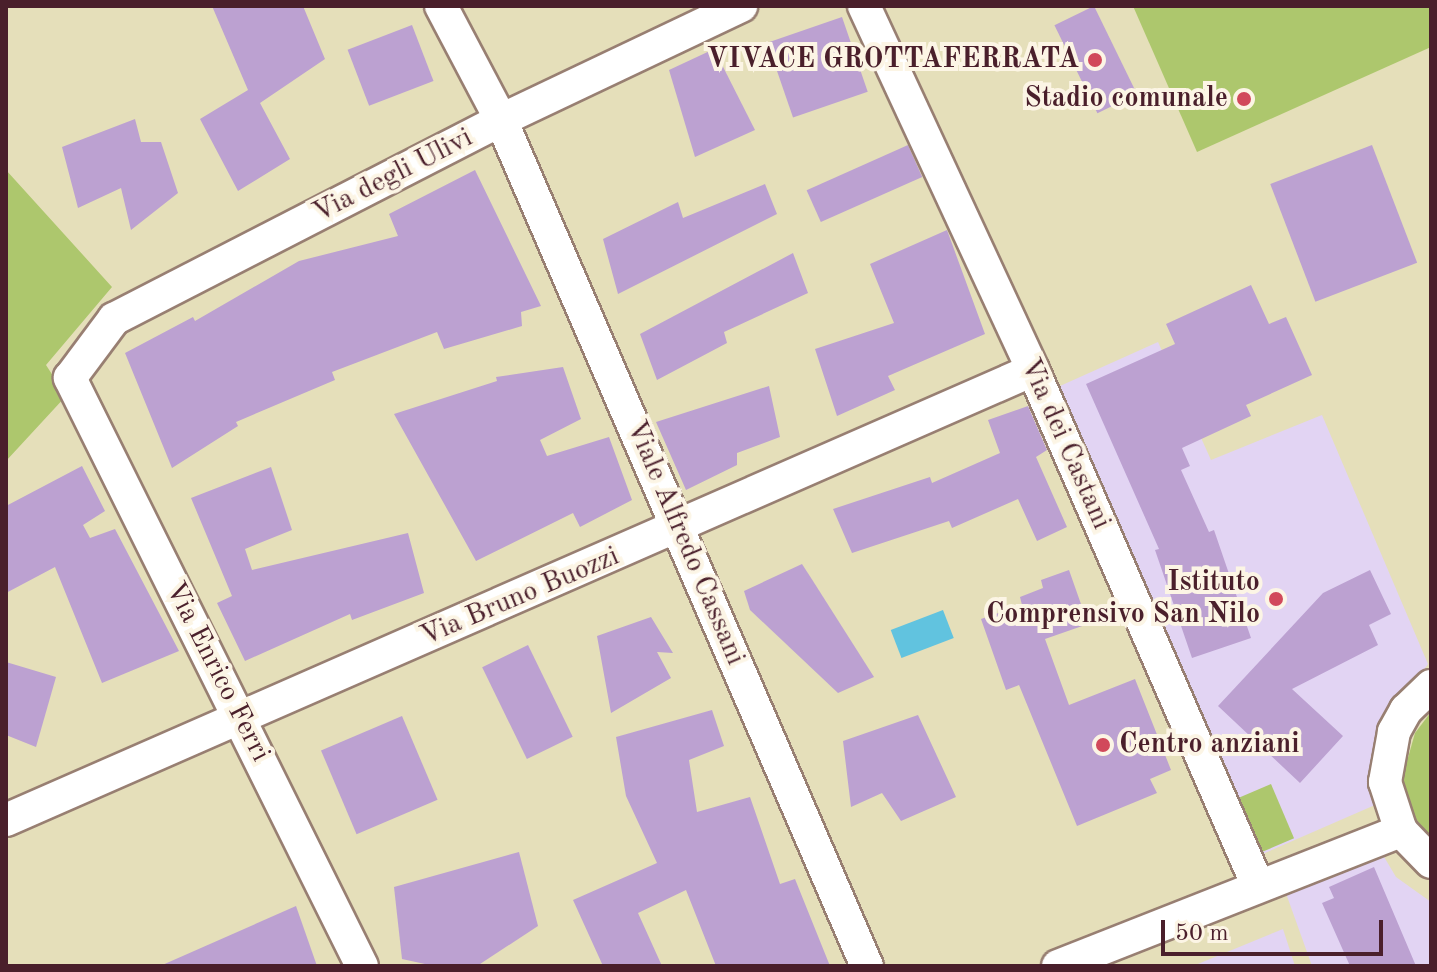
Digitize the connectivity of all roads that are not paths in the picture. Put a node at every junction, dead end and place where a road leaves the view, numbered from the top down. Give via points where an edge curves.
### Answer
1 (441, 6) edge
2 (741, 6) edge
3 (864, 6) edge
4 (501, 120) junction
5 (1033, 370) junction
6 (70, 378) joint
7 (680, 529) junction
8 (1431, 686) edge
9 (240, 717) junction
10 (6, 820) edge
11 (1401, 831) junction
12 (1431, 862) edge
13 (1258, 886) junction
14 (362, 966) edge
15 (867, 966) edge
16 (1058, 966) edge

1 - 4 street, Viale Alfredo Cassani
2 - 4 street, Via degli Ulivi
3 - 5 street, Via dei Castani
4 - 6 street, Via degli Ulivi via 114,319
4 - 7 street, Viale Alfredo Cassani
5 - 7 street, Via Bruno Buozzi
5 - 13 street, Via dei Castani
6 - 9 street, Via Enrico Ferri
7 - 9 street, Via Bruno Buozzi
7 - 15 street, Viale Alfredo Cassani
8 - 11 street via 1406,710 1386,757 1385,782
9 - 10 street, Via Bruno Buozzi
9 - 14 street, Via Enrico Ferri
11 - 12 street
11 - 13 street
13 - 16 street

